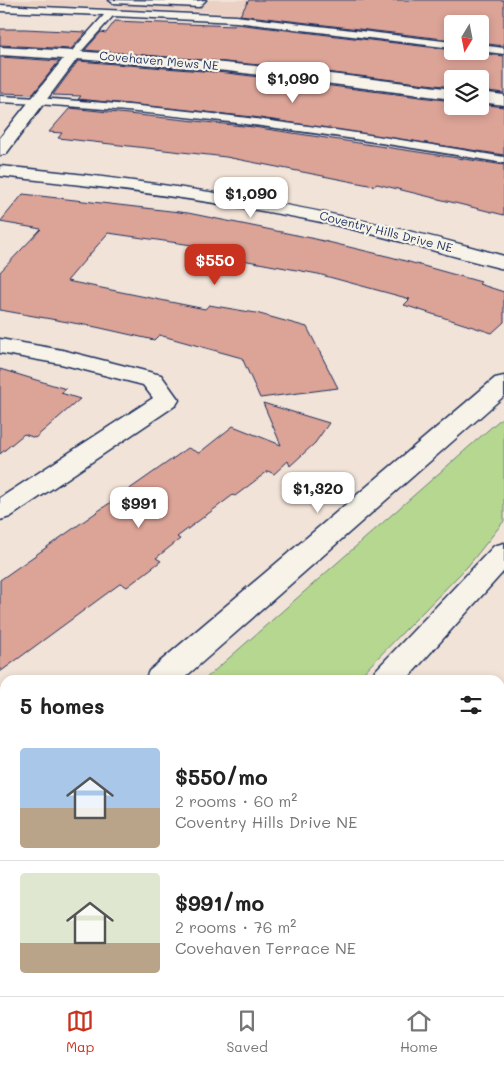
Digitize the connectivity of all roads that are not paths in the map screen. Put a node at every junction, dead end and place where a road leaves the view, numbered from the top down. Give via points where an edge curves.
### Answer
1 (113, 0) edge
2 (202, 0) edge
3 (0, 8) edge
4 (112, 13) junction
5 (444, 44) edge
6 (489, 49) edge
7 (0, 51) edge
8 (504, 51) edge
9 (74, 54) junction
10 (444, 93) edge
11 (489, 98) edge
12 (0, 99) edge
13 (37, 100) junction
14 (504, 100) edge
15 (0, 150) edge
16 (0, 156) edge
17 (504, 160) edge
18 (0, 171) edge
19 (179, 174) dead end
20 (226, 181) dead end
21 (262, 187) dead end
22 (504, 263) edge
23 (0, 346) edge
24 (504, 383) edge
25 (0, 511) edge
26 (504, 541) edge
27 (495, 562) edge
28 (167, 675) edge
29 (392, 675) edge

1 - 2 lane via 199,4
3 - 4 lane
4 - 5 lane via 236,18
4 - 9 lane
6 - 8 lane
7 - 9 street, Covehaven Mews NE
9 - 10 street, Covehaven Mews NE via 204,64
9 - 13 street
11 - 14 street
12 - 13 lane
13 - 15 street
13 - 17 lane via 187,112 376,137
16 - 19 street
18 - 22 street, Coventry Hills Drive NE via 169,189 295,209 399,233
20 - 21 street
23 - 25 street via 62,356 152,380 167,400
24 - 28 street
26 - 27 street
27 - 29 street

